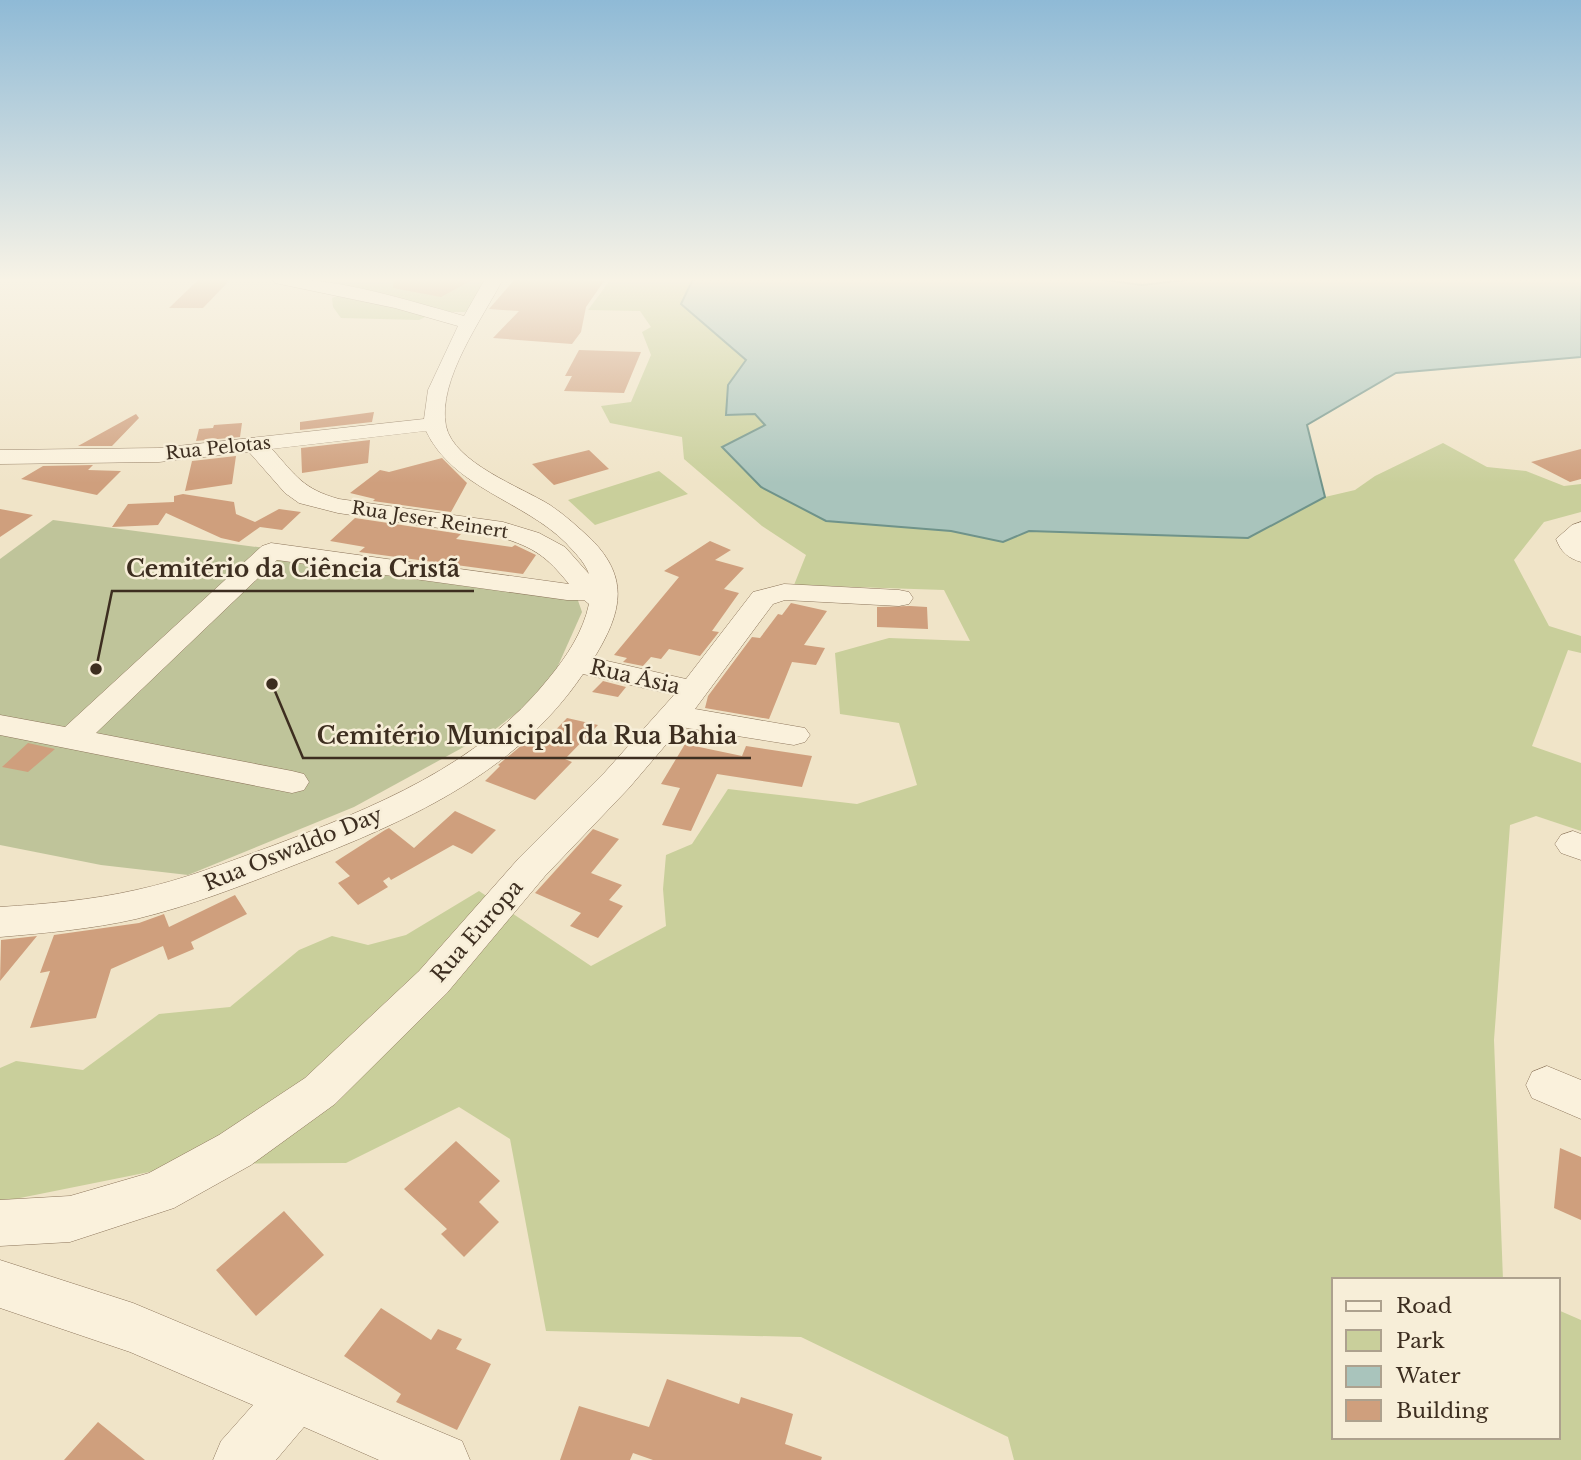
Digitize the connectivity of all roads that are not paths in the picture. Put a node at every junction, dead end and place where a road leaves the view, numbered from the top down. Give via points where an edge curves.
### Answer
1 (458, 347) edge
2 (435, 425) junction
3 (255, 444) junction
4 (0, 457) edge
5 (597, 597) junction
6 (899, 598) dead end
7 (578, 664) junction
8 (692, 690) junction
9 (674, 716) junction
10 (6, 729) edge
11 (794, 735) dead end
12 (71, 739) junction
13 (292, 782) dead end
14 (0, 922) edge
15 (0, 1223) edge
16 (0, 1284) edge
17 (297, 1396) junction
18 (240, 1460) edge
19 (443, 1460) edge

1 - 2 street via 438,391
2 - 3 street, Rua Pelotas
2 - 5 street via 449,449 479,475 554,517 574,536 602,570 606,591
3 - 4 street, Rua Pelotas via 159,455
3 - 5 street, Rua Jeser Reinert via 293,488 308,498 530,538 556,552
5 - 7 street, Rua Oswaldo Day via 593,634
5 - 12 street via 271,551
6 - 8 street, Rua Europa via 808,592 763,598
7 - 8 street, Rua Ásia
7 - 14 street, Rua Oswaldo Day via 531,720 478,761 339,835 162,898 119,908
8 - 9 street, Rua Europa
9 - 11 street
9 - 15 street, Rua Europa via 532,867 433,982 320,1091 235,1150 158,1192 70,1219
10 - 12 street
12 - 13 street
16 - 17 street via 133,1328
17 - 18 street
17 - 19 street

